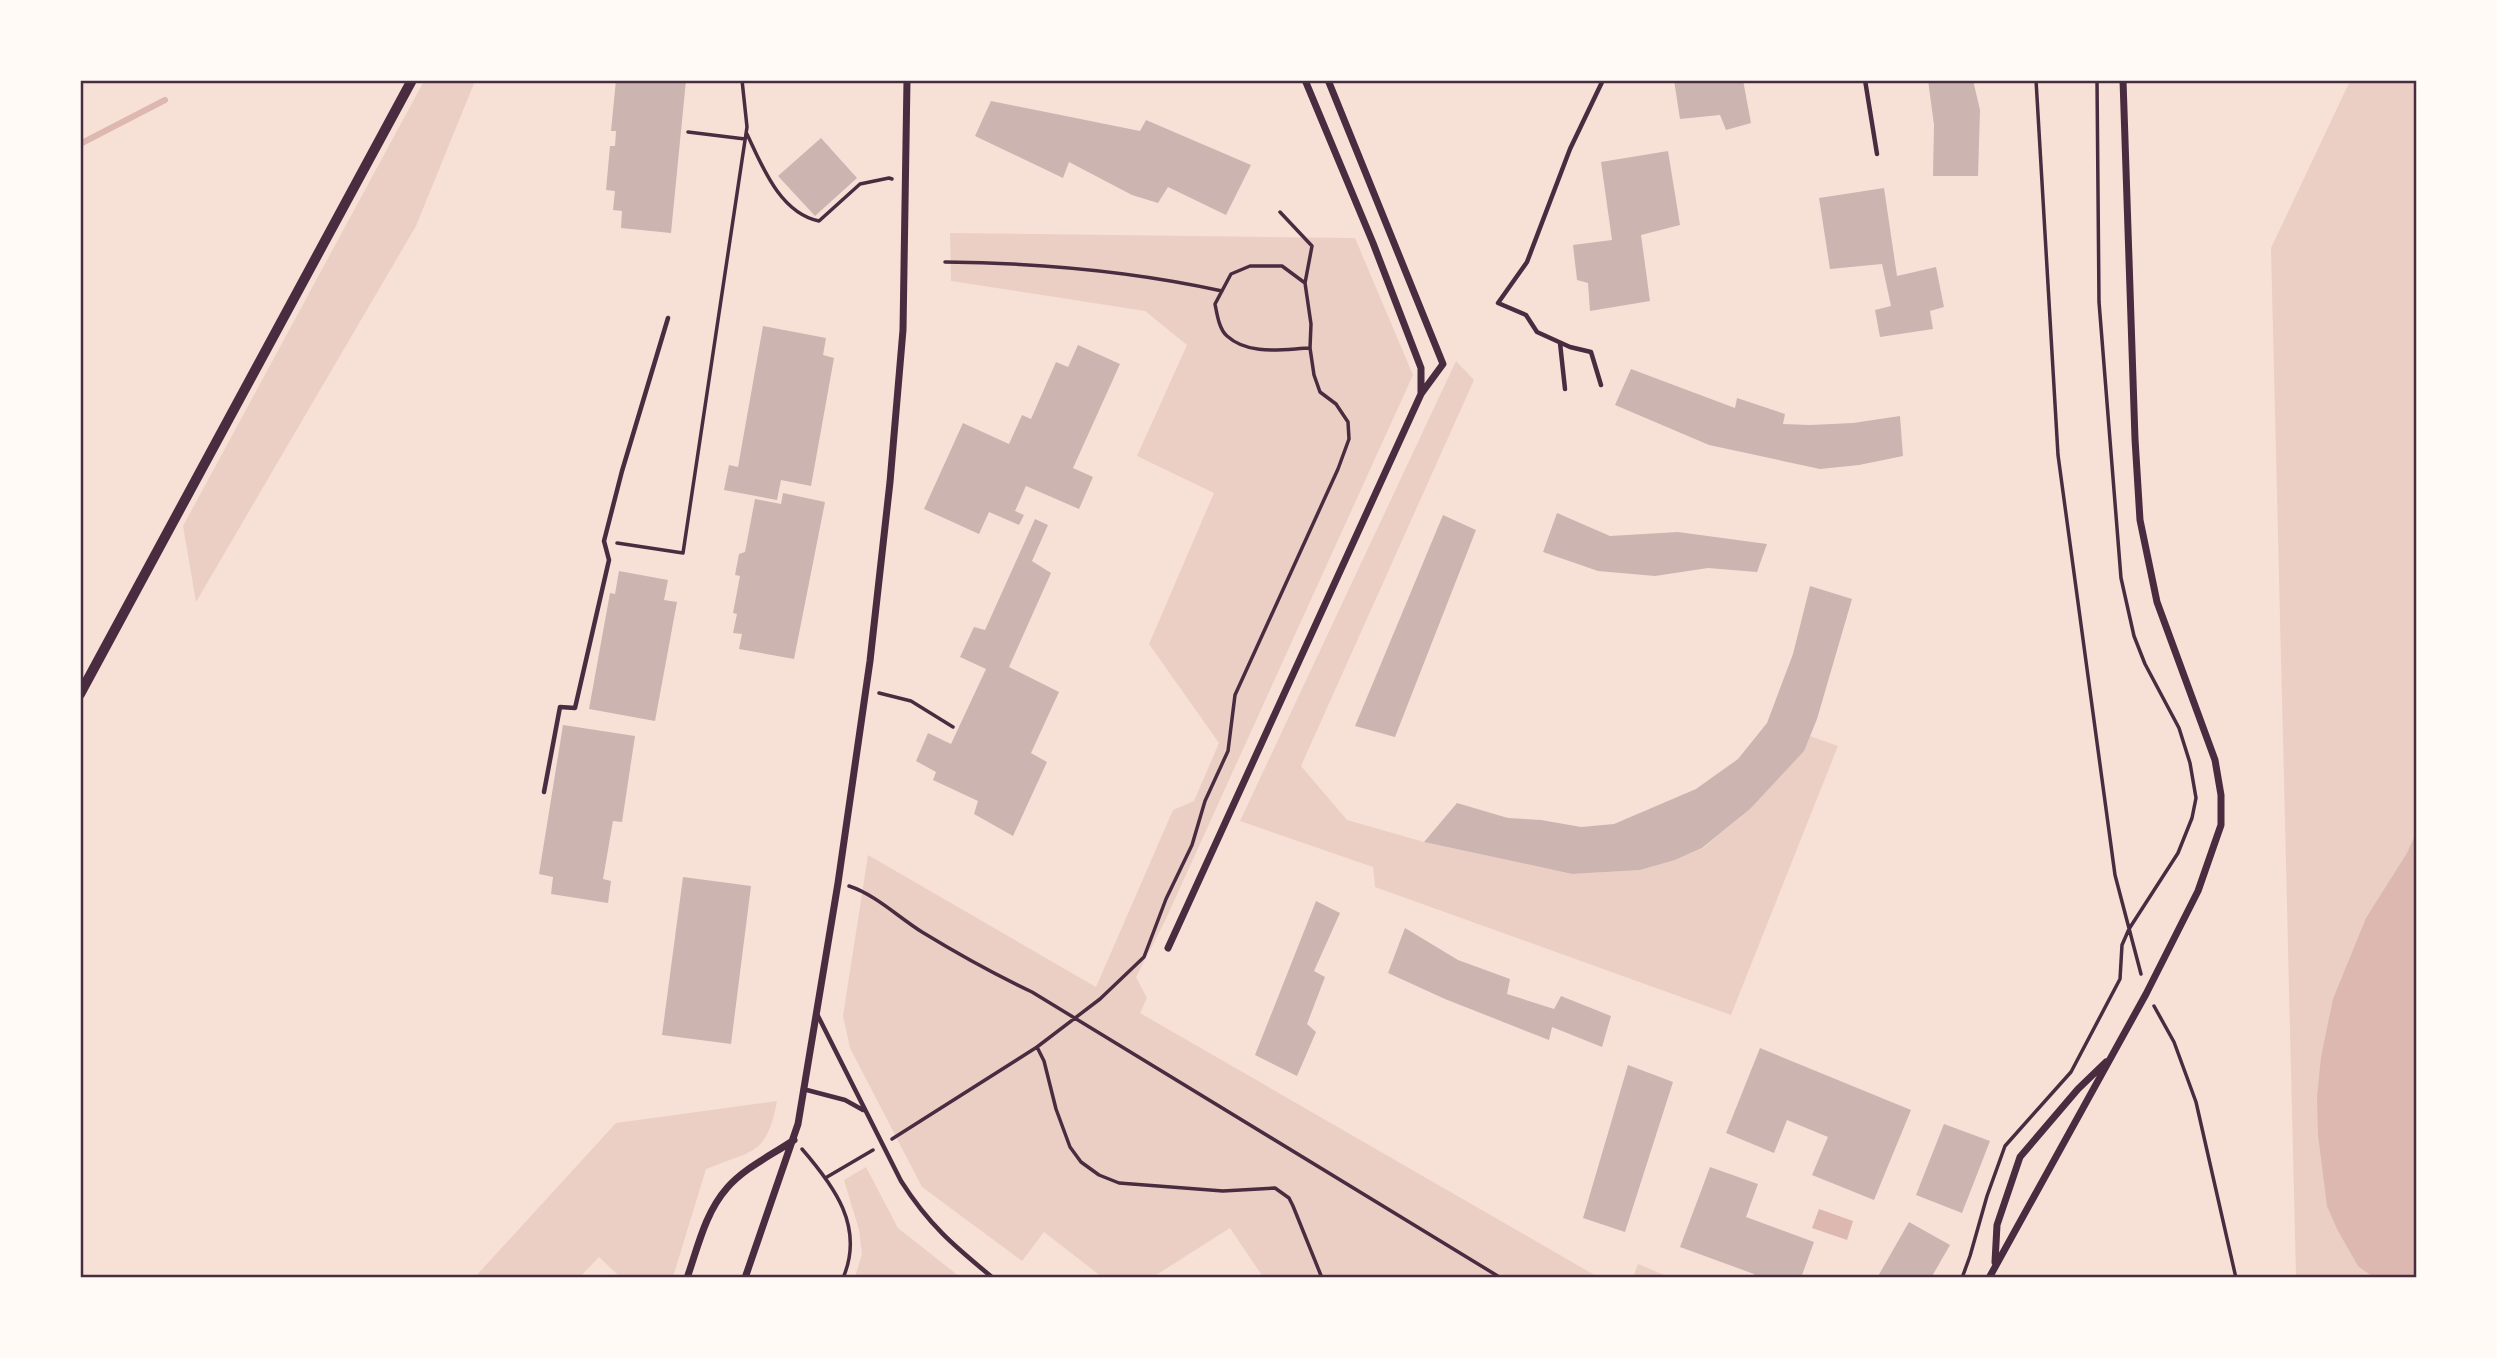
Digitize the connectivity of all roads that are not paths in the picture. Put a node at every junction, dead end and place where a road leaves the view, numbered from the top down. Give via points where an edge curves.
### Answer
1 (412, 80) edge
2 (907, 80) edge
3 (1305, 80) edge
4 (1328, 80) edge
5 (1603, 80) edge
6 (1865, 80) edge
7 (2123, 80) edge
8 (1877, 154) dead end
9 (668, 318) dead end
10 (1560, 342) junction
11 (1601, 386) dead end
12 (1565, 389) dead end
13 (1421, 394) junction
14 (80, 694) edge
15 (544, 792) dead end
16 (1168, 948) dead end
17 (816, 1013) junction
18 (2113, 1055) junction
19 (803, 1089) junction
20 (866, 1113) junction
21 (794, 1140) junction
22 (1995, 1266) junction
23 (687, 1278) edge
24 (745, 1278) edge
25 (993, 1278) edge
26 (1989, 1278) edge

1 - 14 street
2 - 17 street via 902,344 890,482 866,693
3 - 13 street via 1421,368
4 - 13 street via 1443,364
5 - 10 lane via 1570,149 1527,262 1498,303 1526,315 1537,332
6 - 8 lane
7 - 18 street via 2140,520 2157,602 2215,760 2221,825 2198,891
9 - 15 lane via 604,541 609,560 575,708 560,707
10 - 11 lane via 1591,352
10 - 12 lane
13 - 16 street
17 - 19 street
17 - 20 lane
18 - 22 street
18 - 22 street via 2020,1157 1997,1224
19 - 20 lane via 845,1100
19 - 21 street
20 - 25 lane via 901,1181 932,1226
21 - 23 street via 721,1195
21 - 24 street
22 - 26 street

